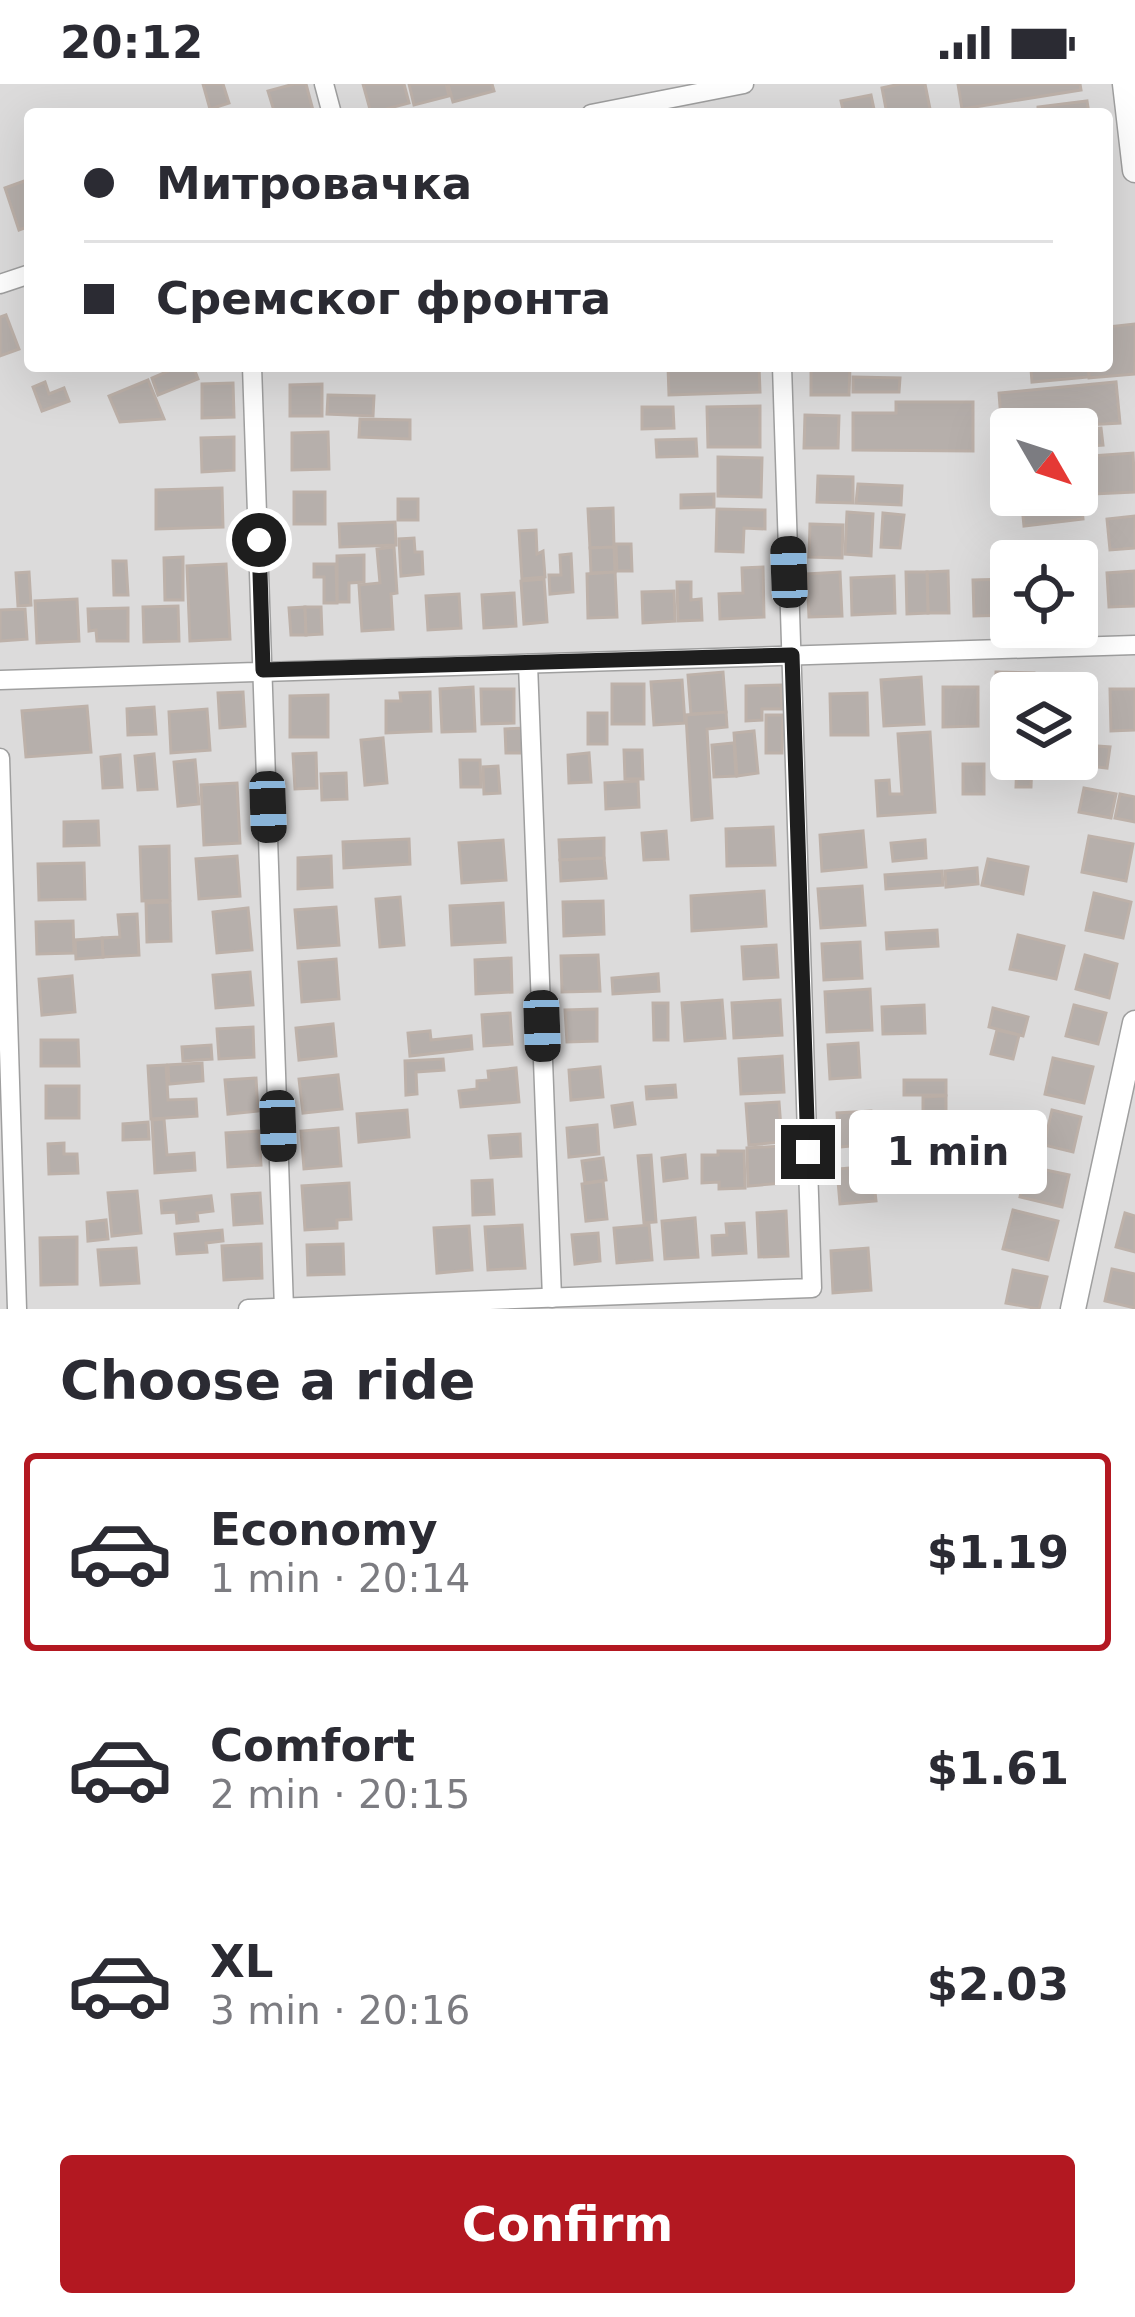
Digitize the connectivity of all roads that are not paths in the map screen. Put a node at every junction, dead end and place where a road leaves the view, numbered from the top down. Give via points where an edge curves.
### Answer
1 (744, 84) edge
2 (1125, 84) edge
3 (622, 108) edge
4 (1135, 170) edge
5 (252, 372) edge
6 (782, 372) edge
7 (1135, 645) edge
8 (792, 655) junction
9 (528, 664) junction
10 (263, 670) junction
11 (0, 680) edge
12 (0, 758) edge
13 (1135, 1023) edge
14 (1123, 1134) edge
15 (552, 1298) junction
16 (284, 1308) edge
17 (17, 1309) edge
18 (248, 1309) edge
19 (1073, 1309) edge

1 - 3 street
2 - 4 street
5 - 10 street
6 - 8 street
7 - 8 street
8 - 9 street
8 - 15 street via 812,1288
9 - 10 street
9 - 15 street
10 - 11 street
10 - 16 street
12 - 17 street
13 - 14 street
14 - 19 street
15 - 16 street
16 - 18 street

